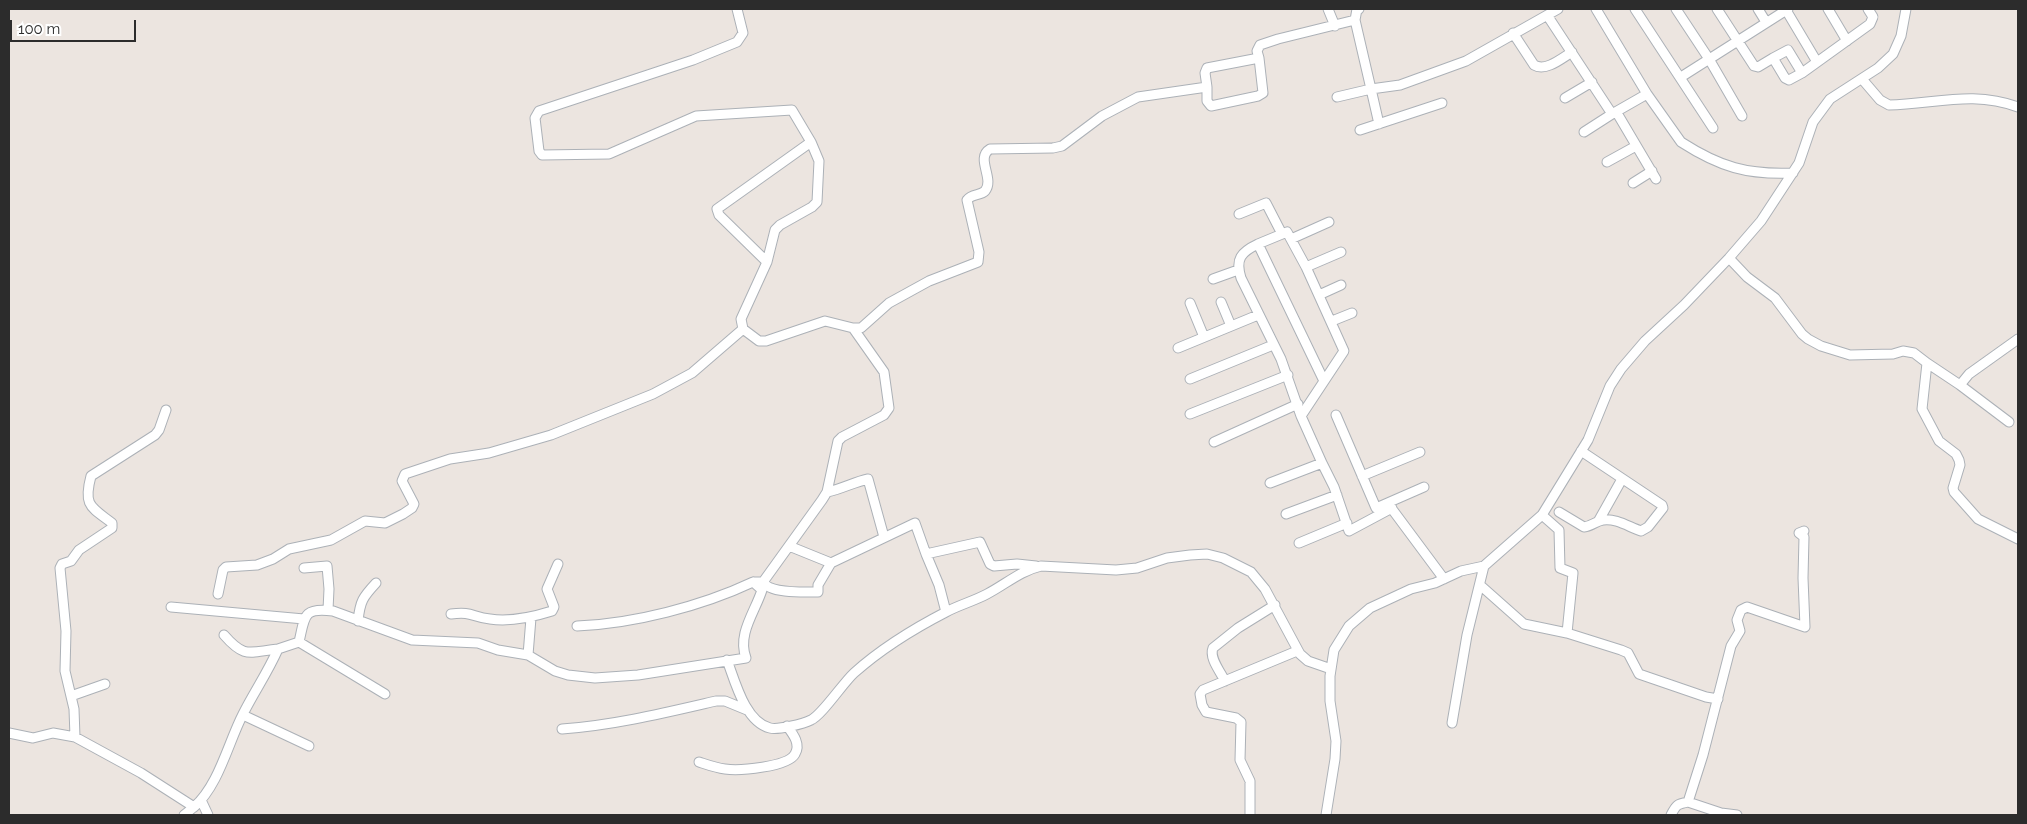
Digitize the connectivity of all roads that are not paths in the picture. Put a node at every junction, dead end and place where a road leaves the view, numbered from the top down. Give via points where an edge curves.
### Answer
1 (737, 9) edge
2 (1328, 9) edge
3 (1359, 9) edge
4 (1558, 9) edge
5 (1596, 9) edge
6 (1635, 9) edge
7 (1676, 9) edge
8 (1717, 9) edge
9 (1758, 9) edge
10 (1787, 9) edge
11 (1828, 9) edge
12 (1868, 9) edge
13 (1906, 9) edge
14 (1547, 15) junction
15 (1355, 20) junction
16 (1766, 22) junction
17 (1335, 26) junction
18 (1513, 33) junction
19 (1738, 41) junction
20 (1847, 41) junction
21 (1572, 52) junction
22 (1259, 58) junction
23 (1773, 58) junction
24 (1709, 59) junction
25 (1817, 62) junction
26 (1802, 73) junction
27 (1680, 77) junction
28 (1862, 79) junction
29 (1592, 82) junction
30 (1207, 86) junction
31 (1371, 89) junction
32 (1647, 94) junction
33 (1337, 97) dead end
34 (1565, 98) dead end
35 (1442, 103) dead end
36 (2018, 107) edge
37 (1614, 113) junction
38 (1742, 116) dead end
39 (1379, 124) junction
40 (1713, 128) dead end
41 (1360, 130) dead end
42 (1584, 132) dead end
43 (811, 142) junction
44 (1636, 146) junction
45 (1607, 162) dead end
46 (1793, 173) junction
47 (1634, 183) dead end
48 (1239, 214) dead end
49 (1329, 222) dead end
50 (1282, 234) junction
51 (1291, 239) junction
52 (1258, 244) junction
53 (1341, 252) dead end
54 (1729, 258) junction
55 (767, 262) junction
56 (1306, 267) junction
57 (1238, 270) junction
58 (1213, 279) dead end
59 (1341, 285) dead end
60 (1319, 295) junction
61 (1221, 302) dead end
62 (1190, 303) dead end
63 (1352, 313) dead end
64 (1258, 315) junction
65 (1332, 321) junction
66 (1232, 326) junction
67 (853, 328) junction
68 (743, 329) junction
69 (1204, 337) junction
70 (2014, 342) edge
71 (1273, 345) junction
72 (1178, 348) dead end
73 (2018, 350) edge
74 (1927, 363) junction
75 (1288, 375) junction
76 (1190, 379) dead end
77 (1324, 381) junction
78 (1960, 385) junction
79 (1298, 404) junction
80 (166, 410) dead end
81 (1190, 414) dead end
82 (1336, 415) dead end
83 (1301, 416) junction
84 (2009, 422) dead end
85 (1214, 442) dead end
86 (1581, 451) junction
87 (1420, 452) dead end
88 (1322, 463) junction
89 (1362, 476) junction
90 (1622, 478) junction
91 (1270, 483) dead end
92 (1424, 487) dead end
93 (827, 492) junction
94 (1337, 495) junction
95 (1390, 505) junction
96 (1559, 512) dead end
97 (1286, 514) dead end
98 (1542, 515) junction
99 (1599, 520) junction
100 (1347, 523) junction
101 (1804, 531) dead end
102 (884, 537) junction
103 (2018, 539) edge
104 (1298, 542) dead end
105 (789, 546) junction
106 (926, 554) junction
107 (831, 563) junction
108 (558, 564) dead end
109 (1041, 566) junction
110 (1484, 566) junction
111 (304, 568) dead end
112 (1444, 579) junction
113 (758, 582) junction
114 (376, 583) dead end
115 (1480, 585) junction
116 (218, 594) dead end
117 (1275, 605) junction
118 (172, 607) dead end
119 (328, 610) junction
120 (946, 612) junction
121 (451, 614) dead end
122 (531, 618) junction
123 (304, 619) junction
124 (358, 621) junction
125 (577, 626) dead end
126 (1567, 633) junction
127 (224, 635) dead end
128 (299, 642) junction
129 (278, 649) junction
130 (1297, 651) junction
131 (528, 656) junction
132 (727, 660) junction
133 (1331, 669) junction
134 (1225, 681) junction
135 (105, 684) dead end
136 (385, 694) dead end
137 (72, 696) junction
138 (1718, 699) junction
139 (747, 710) junction
140 (243, 715) junction
141 (1452, 723) dead end
142 (787, 726) junction
143 (562, 729) dead end
144 (9, 734) edge
145 (75, 736) junction
146 (309, 746) dead end
147 (699, 762) dead end
148 (1688, 802) junction
149 (198, 804) junction
150 (184, 815) edge
151 (208, 815) edge
152 (1250, 815) edge
153 (1326, 815) edge
154 (1670, 815) edge
155 (1737, 815) edge

1 - 43 street via 743,33 737,42 537,113 540,153 545,156 609,154 692,117 781,110 793,111
2 - 17 street
3 - 15 street
4 - 14 street
5 - 32 street
6 - 27 street
7 - 24 street
8 - 19 street
9 - 16 street
10 - 16 street
10 - 25 street
11 - 20 street
12 - 20 street via 1873,20
13 - 28 street via 1902,36 1892,54
14 - 18 street
14 - 21 street
15 - 17 street
15 - 31 street
16 - 19 street
17 - 22 street via 1265,42 1258,47
18 - 21 street via 1538,67 1546,67
18 - 31 street via 1466,61 1400,85
19 - 23 street via 1755,67
19 - 24 street
20 - 25 street
21 - 29 street
22 - 30 street via 1207,68
22 - 30 street via 1263,93 1258,96 1211,106 1207,100
23 - 26 street via 1786,79 1791,80
23 - 26 street via 1788,50
24 - 27 street
24 - 38 street
25 - 26 street
27 - 40 street
28 - 36 street via 1880,100 1889,105 1966,98 1999,100
28 - 46 street via 1830,99 1813,122
29 - 34 street
29 - 37 street
30 - 67 street via 1138,97 1102,116 1062,146 987,150 984,157 986,189 967,200 980,252 978,262 929,281 889,303 861,328
31 - 33 street
31 - 39 street
32 - 37 street
32 - 46 street via 1688,148 1745,172
35 - 39 street
37 - 42 street
37 - 44 street
39 - 41 street
43 - 55 street via 819,160 817,202 776,228
43 - 55 street via 717,209 719,215
44 - 45 street
44 - 47 street via 1654,175
46 - 54 street via 1761,221
48 - 50 street via 1266,203
49 - 51 street
50 - 51 street via 1287,232
50 - 52 street
51 - 56 street
52 - 57 street via 1244,252 1239,259
52 - 77 street
53 - 56 street
54 - 74 street via 1775,298 1802,334 1821,346 1850,355 1903,351 1914,353
54 - 86 street via 1645,340 1621,370 1610,386
55 - 68 street via 742,319
56 - 60 street
57 - 58 street
57 - 64 street
59 - 60 street
60 - 65 street
61 - 66 street
62 - 69 street
63 - 65 street
64 - 66 street
64 - 71 street
65 - 77 street via 1344,351
66 - 69 street
67 - 68 street via 825,321 766,341 758,341
67 - 93 street via 884,372 890,404 884,415 838,441
68 - 116 street via 692,373 652,394 551,435 408,472 402,481 414,504 403,514 385,523 365,521 331,540 289,549 257,565 226,567
69 - 72 street
70 - 73 street
70 - 78 street via 1969,374
71 - 75 street
71 - 76 street
74 - 78 street
74 - 103 street via 1922,409 1939,441 1959,460 1954,492 1978,519
75 - 79 street
75 - 81 street
77 - 83 street
78 - 84 street
79 - 83 street
79 - 85 street
80 - 137 street via 160,430 155,435 91,476 88,499 95,513 112,523 112,528 79,550 60,568 66,631 65,675
82 - 89 street
83 - 88 street
86 - 90 street
86 - 98 street
87 - 89 street
88 - 91 street
88 - 94 street
89 - 95 street via 1376,508
90 - 99 street
90 - 99 street via 1664,508 1643,530 1616,521
92 - 95 street
93 - 102 street via 868,478
93 - 105 street
94 - 97 street
94 - 100 street
95 - 100 street via 1349,532
95 - 112 street
96 - 99 street via 1584,527
98 - 110 street
98 - 126 street via 1559,530 1560,568 1573,573
100 - 104 street
101 - 138 street via 1799,534 1804,537 1804,627 1747,607 1741,610 1737,620 1740,631 1731,646
102 - 106 street via 914,523
102 - 107 street
105 - 107 street
105 - 113 street
106 - 109 street via 980,542 994,566
106 - 120 street
107 - 113 street via 818,585 818,592 768,588
108 - 122 street via 547,589 554,610
109 - 117 street via 1116,570 1137,568 1168,558 1207,554 1251,572
109 - 120 street via 1015,575 988,594
110 - 112 street
110 - 115 street
111 - 119 street via 326,566
112 - 133 street via 1370,608 1358,617 1334,650
113 - 125 street via 684,608
113 - 132 street via 762,590 746,626 743,650 746,658
114 - 124 street via 360,603
115 - 126 street via 1524,624
115 - 141 street via 1467,635
117 - 130 street
117 - 134 street via 1213,648
118 - 123 street
119 - 123 street via 315,610
119 - 124 street
120 - 142 street via 901,636 852,674 812,720
121 - 122 street via 466,612 492,620
122 - 131 street
123 - 128 street
124 - 131 street via 412,640 478,643
126 - 138 street via 1628,653 1639,674
127 - 129 street via 245,653
128 - 129 street
128 - 136 street
129 - 140 street
130 - 133 street via 1308,661
130 - 134 street
131 - 132 street via 555,671 595,678 697,667
132 - 139 street
133 - 153 street via 1330,701 1336,742
134 - 152 street via 1203,690 1200,696 1206,712 1236,718 1240,722 1240,760 1250,781
135 - 137 street
137 - 145 street
138 - 148 street
139 - 142 street via 771,729
139 - 143 street via 725,701 716,701 618,723
140 - 146 street
140 - 149 street via 210,787
142 - 147 street via 795,736 796,750 786,762 733,770
144 - 145 street via 33,738 53,733
145 - 149 street
148 - 154 street via 1678,804
148 - 155 street
149 - 150 street
149 - 151 street

